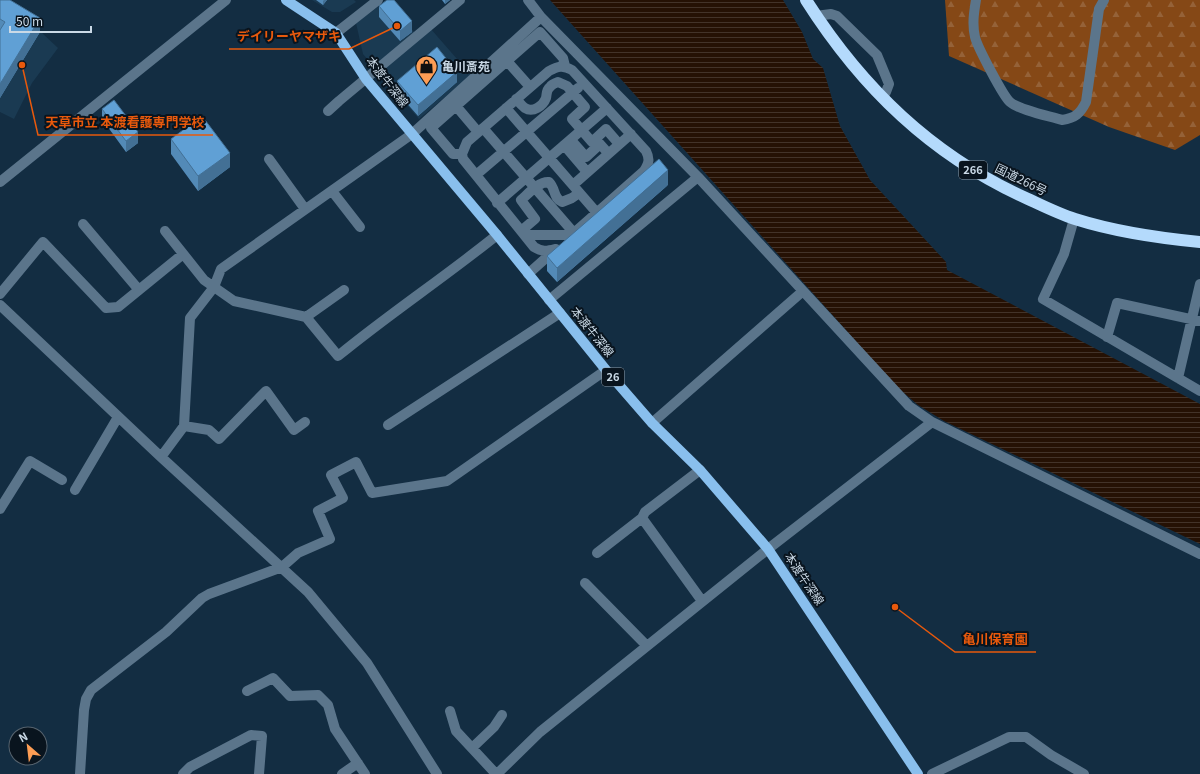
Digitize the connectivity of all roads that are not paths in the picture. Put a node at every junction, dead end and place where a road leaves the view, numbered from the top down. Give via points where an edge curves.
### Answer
1 (226, 0) edge
2 (286, 0) edge
3 (378, 0) edge
4 (460, 0) edge
5 (528, 0) edge
6 (806, 0) edge
7 (976, 0) edge
8 (1104, 0) edge
9 (816, 16) junction
10 (541, 17) junction
11 (336, 33) junction
12 (507, 61) junction
13 (564, 66) junction
14 (366, 79) junction
15 (584, 83) junction
16 (530, 87) junction
17 (573, 92) junction
18 (882, 98) junction
19 (516, 99) junction
20 (456, 106) junction
21 (506, 108) junction
22 (607, 108) junction
23 (328, 111) dead end
24 (480, 130) junction
25 (582, 130) junction
26 (526, 132) junction
27 (412, 134) junction
28 (630, 134) junction
29 (567, 142) junction
30 (619, 144) junction
31 (503, 151) junction
32 (462, 154) junction
33 (608, 154) junction
34 (549, 158) junction
35 (269, 160) dead end
36 (587, 172) junction
37 (476, 175) junction
38 (698, 177) junction
39 (526, 178) junction
40 (0, 182) edge
41 (535, 188) junction
42 (576, 189) junction
43 (332, 191) junction
44 (497, 203) junction
45 (305, 209) junction
46 (597, 213) junction
47 (1074, 219) junction
48 (83, 224) dead end
49 (360, 227) dead end
50 (165, 231) dead end
51 (523, 233) junction
52 (573, 234) junction
53 (497, 235) junction
54 (1200, 242) edge
55 (556, 249) junction
56 (183, 254) junction
57 (528, 274) junction
58 (1200, 284) edge
59 (214, 287) junction
60 (139, 290) junction
61 (344, 290) dead end
62 (804, 291) junction
63 (0, 294) edge
64 (549, 300) junction
65 (0, 305) edge
66 (560, 313) junction
67 (306, 317) junction
68 (1196, 320) edge
69 (1107, 337) junction
70 (606, 370) junction
71 (1178, 378) junction
72 (1200, 391) edge
73 (118, 417) junction
74 (305, 422) dead end
75 (932, 422) junction
76 (652, 423) junction
77 (388, 425) dead end
78 (184, 426) junction
79 (161, 457) junction
80 (700, 470) junction
81 (62, 480) dead end
82 (75, 490) dead end
83 (0, 508) edge
84 (642, 518) junction
85 (768, 549) junction
86 (597, 553) dead end
87 (1200, 554) edge
88 (282, 567) junction
89 (585, 583) dead end
90 (702, 601) junction
91 (647, 646) junction
92 (246, 691) dead end
93 (450, 711) dead end
94 (502, 715) dead end
95 (472, 748) junction
96 (358, 763) junction
97 (80, 774) edge
98 (183, 774) edge
99 (259, 774) edge
100 (342, 774) edge
101 (366, 774) edge
102 (437, 774) edge
103 (497, 774) edge
104 (918, 774) edge
105 (932, 774) edge
106 (1084, 774) edge

1 - 40 street
2 - 11 main road, 本渡牛深線 / 26
3 - 11 street
4 - 14 street
5 - 10 street
6 - 9 highway, 国道266号 / 266
7 - 8 street via 973,23 976,38 1003,93 1010,102 1020,107 1062,120 1081,112 1086,102 1099,9
9 - 18 highway, 国道266号 / 266
9 - 18 street via 837,16 877,55 889,84
10 - 27 street
10 - 38 street
11 - 14 main road, 本渡牛深線 / 26
12 - 13 street via 540,32 563,58
12 - 16 street
12 - 20 street
13 - 15 street via 572,70
13 - 16 street via 557,66
14 - 23 street
14 - 27 main road, 本渡牛深線 / 26
15 - 17 street
15 - 22 street
16 - 19 street
17 - 19 street via 558,82 553,84 546,92 542,105 530,110 524,108
17 - 25 street via 586,107 572,119
17 - 26 street
18 - 47 highway, 国道266号 / 266 via 926,137 967,167 1001,187
19 - 21 street
20 - 24 street
20 - 32 street via 431,128 452,154
21 - 24 street
21 - 26 street
22 - 25 street
22 - 28 street
24 - 31 street
24 - 32 street via 467,142
25 - 29 street
25 - 30 street via 592,142 606,129
26 - 31 street
26 - 34 street
27 - 43 street
27 - 53 main road, 本渡牛深線 / 26
28 - 30 street
28 - 46 street via 646,151 649,157 648,164
29 - 33 street via 586,157 600,144
29 - 34 street
29 - 36 street via 573,163
30 - 33 street
31 - 37 street
31 - 39 street
32 - 37 street
33 - 36 street
34 - 39 street
34 - 42 street
35 - 45 street
36 - 42 street
37 - 44 street
38 - 62 street
38 - 64 street
39 - 41 street
39 - 44 street
41 - 42 street via 550,182 557,200 562,202 572,198
41 - 51 street via 521,200 535,219
41 - 52 street
42 - 46 street
43 - 45 street
43 - 49 street
44 - 51 street
45 - 59 street via 221,269
46 - 52 street
47 - 54 highway, 国道266号 / 266 via 1125,232
47 - 69 street via 1064,254 1043,299
48 - 60 street
50 - 56 street
51 - 52 street
51 - 55 street via 540,251
52 - 55 street
53 - 57 main road, 本渡牛深線 / 26
53 - 67 street via 338,356
55 - 57 street
56 - 59 street via 204,280
56 - 60 street
57 - 64 main road, 本渡牛深線 / 26
58 - 68 street
59 - 67 street via 234,301
59 - 78 street via 190,318
60 - 63 street via 118,307 106,308 43,242
61 - 67 street
62 - 75 street via 909,406
62 - 76 street
64 - 66 main road, 本渡牛深線 / 26
65 - 73 street
66 - 70 main road, 本渡牛深線 / 26
66 - 77 street
68 - 69 street via 1117,303
68 - 71 street
69 - 71 street
70 - 76 main road, 本渡牛深線 / 26
70 - 88 street via 447,481 372,493 356,462 331,475 342,498 318,511 330,539 298,553
71 - 72 street
73 - 79 street
73 - 82 street
74 - 78 street via 294,430 266,391 218,438 209,430
75 - 85 street
75 - 87 street
76 - 80 main road, 本渡牛深線 / 26
78 - 79 street
79 - 88 street
80 - 84 street via 644,512
80 - 85 main road, 本渡牛深線 / 26
81 - 83 street via 30,461
84 - 86 street
84 - 90 street
85 - 90 street
85 - 104 main road, 本渡牛深線 / 26
88 - 97 street via 202,598 166,632 91,690 84,710
88 - 102 street via 308,592 367,663
89 - 91 street
90 - 91 street
91 - 103 street via 540,732
92 - 96 street via 273,678 290,696 318,695 328,705 335,730
93 - 95 street via 456,731
94 - 95 street via 494,727
95 - 103 street
96 - 100 street
96 - 101 street
98 - 99 street via 190,767 251,735 262,736
105 - 106 street via 1009,737 1026,737

